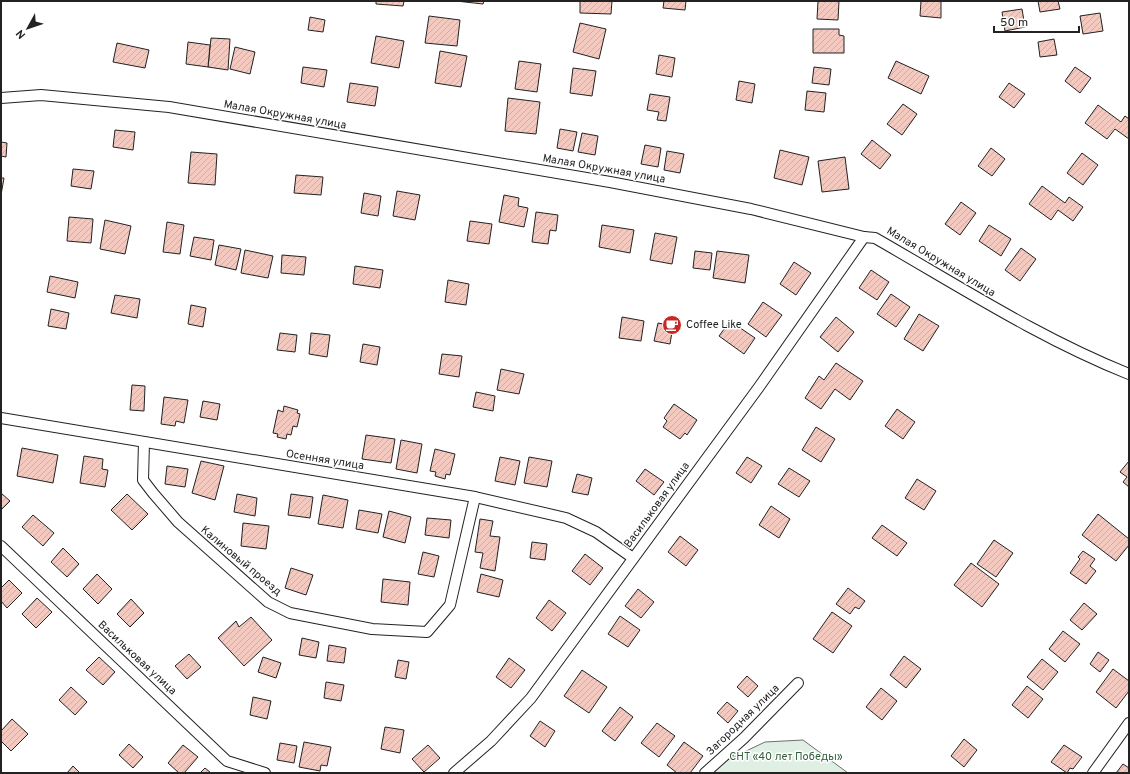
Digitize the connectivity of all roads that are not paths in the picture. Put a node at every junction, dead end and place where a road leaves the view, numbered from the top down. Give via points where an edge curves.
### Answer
1 (1, 98) edge
2 (864, 238) junction
3 (1129, 374) edge
4 (2, 421) edge
5 (144, 442) junction
6 (475, 497) junction
7 (1, 546) edge
8 (633, 558) junction
9 (798, 683) dead end
10 (1129, 723) edge
11 (265, 773) edge
12 (454, 773) edge
13 (705, 773) edge
14 (1093, 773) edge

1 - 2 street, Малая Окружная улица via 41,95 169,107 610,182 751,209
2 - 3 street, Малая Окружная улица via 875,238 1015,320 1085,356
2 - 8 street, Васильковая улица via 759,387
4 - 5 street, Осенняя улица
5 - 6 street, Осенняя улица
5 - 6 street, Калиновый проезд via 144,480 152,493 178,522 268,602 290,613 372,629 427,632 450,605
6 - 8 street, Осенняя улица via 566,518 596,532
7 - 11 street, Васильковая улица via 228,761
8 - 12 street, Васильковая улица via 531,698 491,741
9 - 13 street, Загородная улица
10 - 14 street

